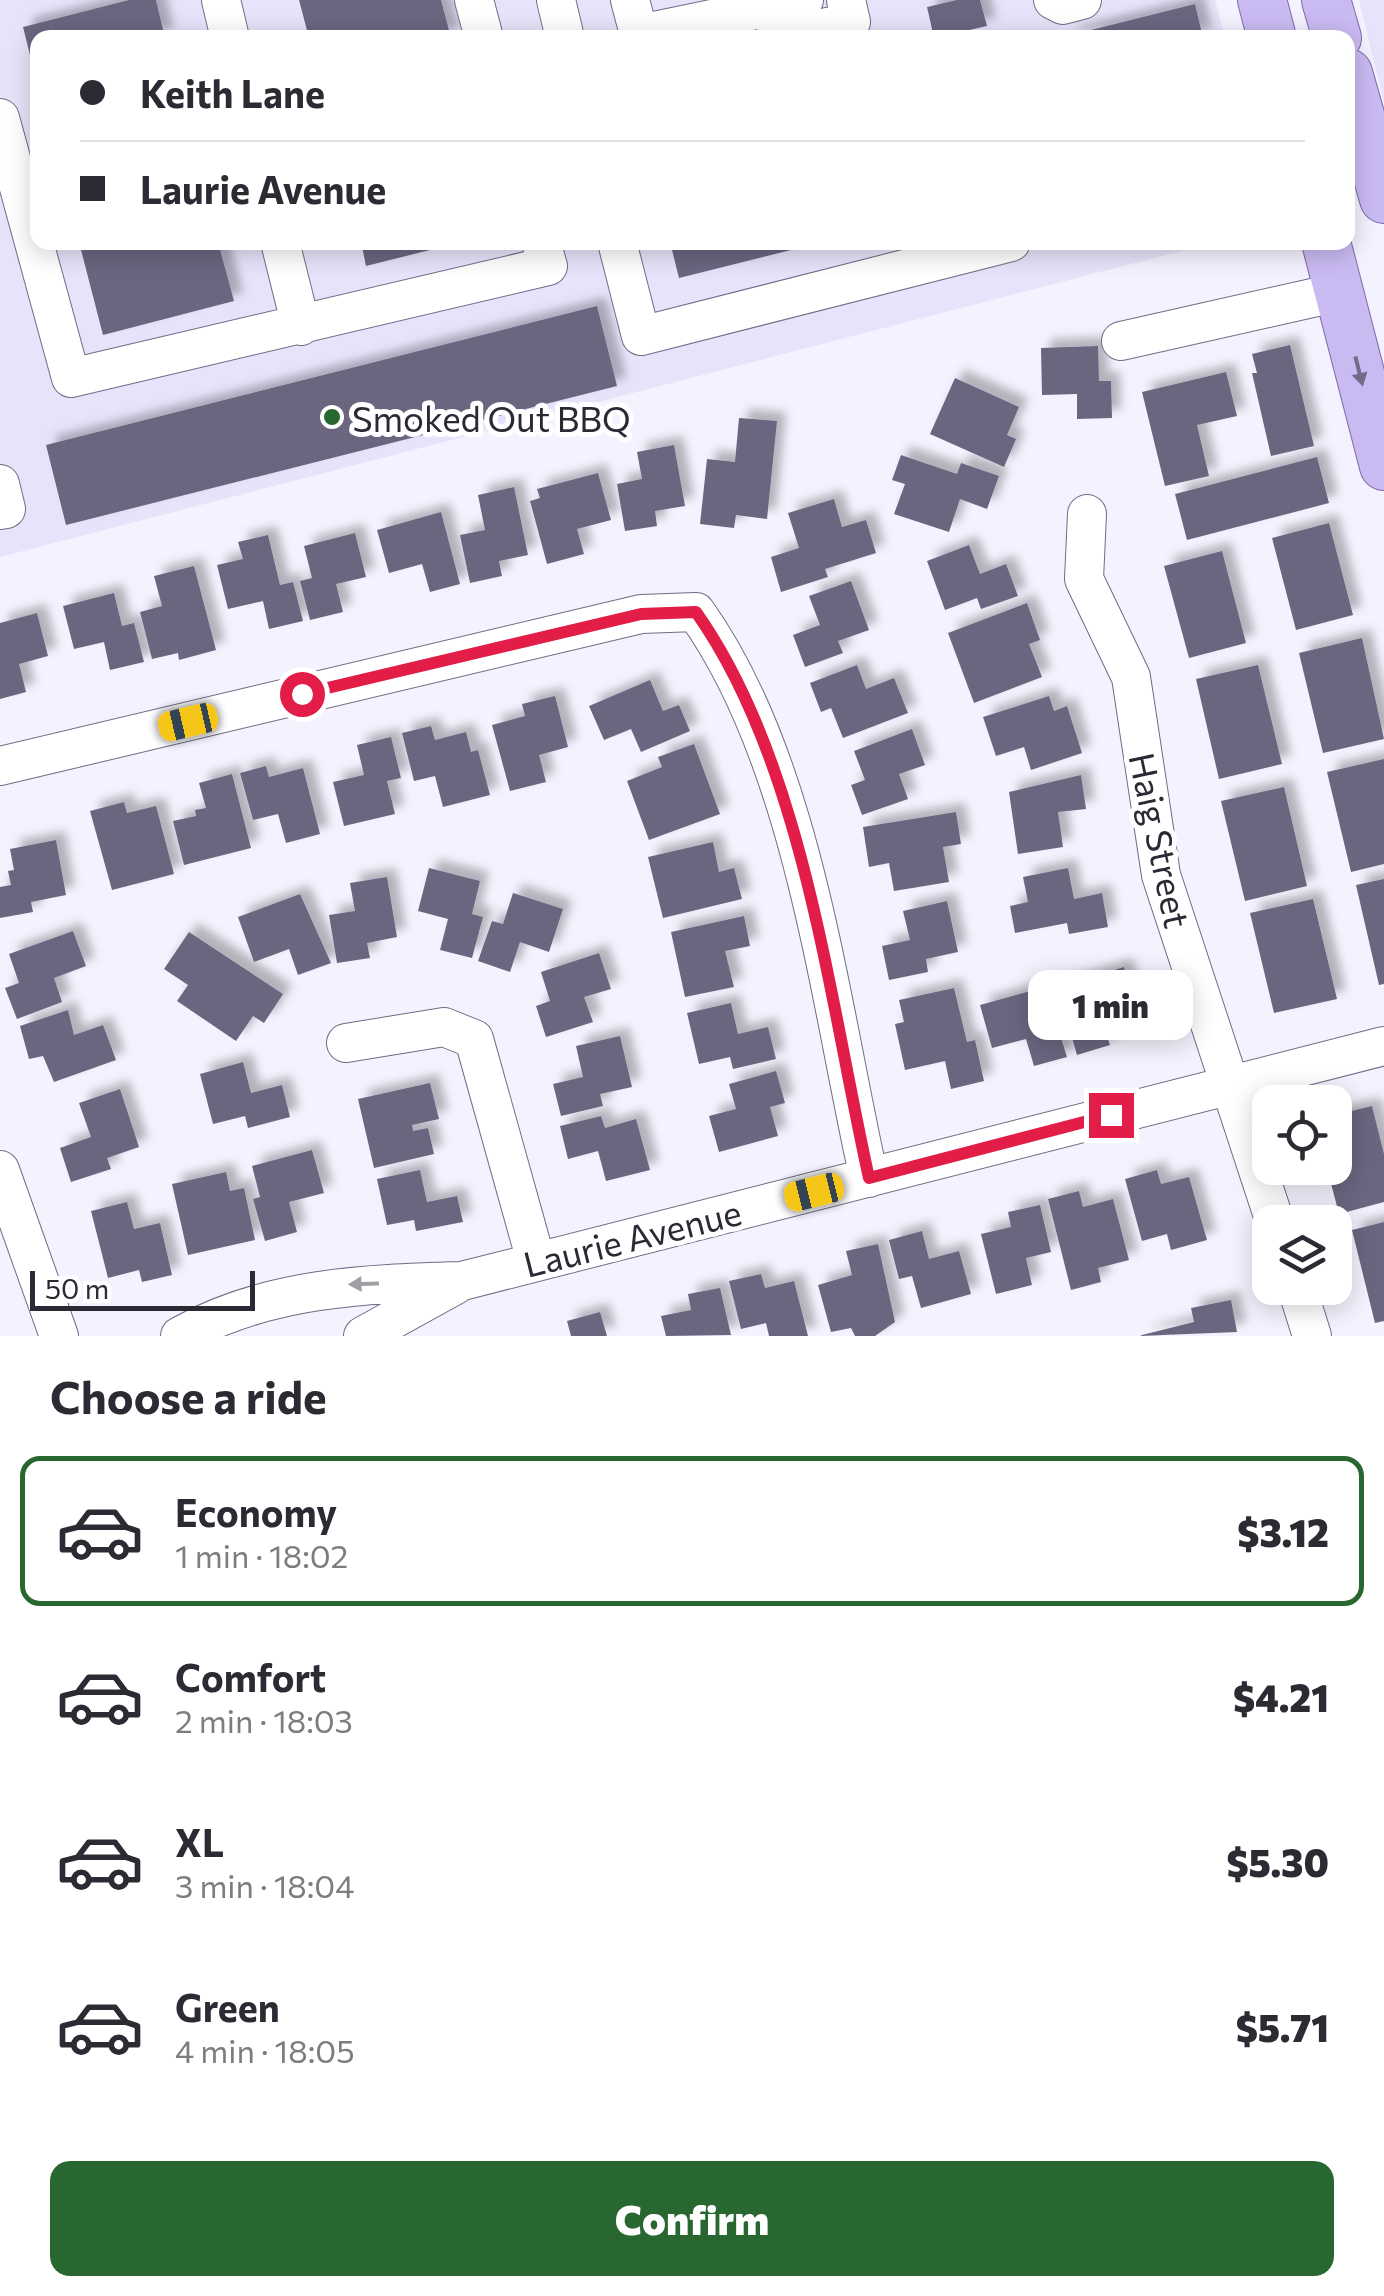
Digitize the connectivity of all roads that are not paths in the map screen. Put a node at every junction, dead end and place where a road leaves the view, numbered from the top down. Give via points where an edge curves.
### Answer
1 (221, 0) edge
2 (474, 0) edge
3 (556, 0) edge
4 (804, 0) edge
5 (846, 0) edge
6 (1053, 0) edge
7 (1082, 0) edge
8 (1262, 0) edge
9 (1326, 0) edge
10 (636, 24) edge
11 (228, 30) edge
12 (482, 30) edge
13 (563, 30) edge
14 (812, 30) edge
15 (1270, 30) edge
16 (1335, 30) edge
17 (1355, 111) edge
18 (0, 118) edge
19 (1370, 191) edge
20 (30, 229) edge
21 (36, 250) edge
22 (282, 250) edge
23 (543, 250) edge
24 (619, 250) edge
25 (980, 250) edge
26 (1328, 250) edge
27 (1339, 292) junction
28 (301, 326) junction
29 (1120, 341) dead end
30 (1384, 466) edge
31 (0, 484) edge
32 (0, 510) edge
33 (1087, 514) dead end
34 (0, 766) edge
35 (346, 1043) dead end
36 (1384, 1046) edge
37 (1228, 1085) junction
38 (0, 1170) edge
39 (869, 1178) junction
40 (1269, 1205) edge
41 (536, 1261) junction
42 (462, 1281) junction
43 (1302, 1305) edge
44 (59, 1336) edge
45 (180, 1336) edge
46 (363, 1336) edge
47 (1312, 1336) edge

1 - 11 street
2 - 12 street
3 - 13 street
4 - 10 street
5 - 14 street via 851,22
6 - 7 street
8 - 15 main road
9 - 16 main road
17 - 19 main road
18 - 20 street
21 - 28 street via 70,378
22 - 28 street
23 - 28 street via 548,266
24 - 25 street via 641,336
26 - 27 main road
27 - 29 street
27 -> 30 main road
31 - 32 street via 6,509
33 - 37 street, Haig Street via 1084,579 1130,678 1161,876
34 - 39 street via 641,614 696,612 728,656 796,832
35 - 41 street via 444,1027 474,1039
36 - 37 street, Laurie Avenue
37 - 39 street, Laurie Avenue
37 - 40 street, Haig Street
38 - 44 street
39 - 41 street, Laurie Avenue
41 - 42 street, Laurie Avenue
42 -> 45 street, Laurie Avenue via 336,1285 212,1318
42 - 46 street, Laurie Avenue
43 - 47 street

